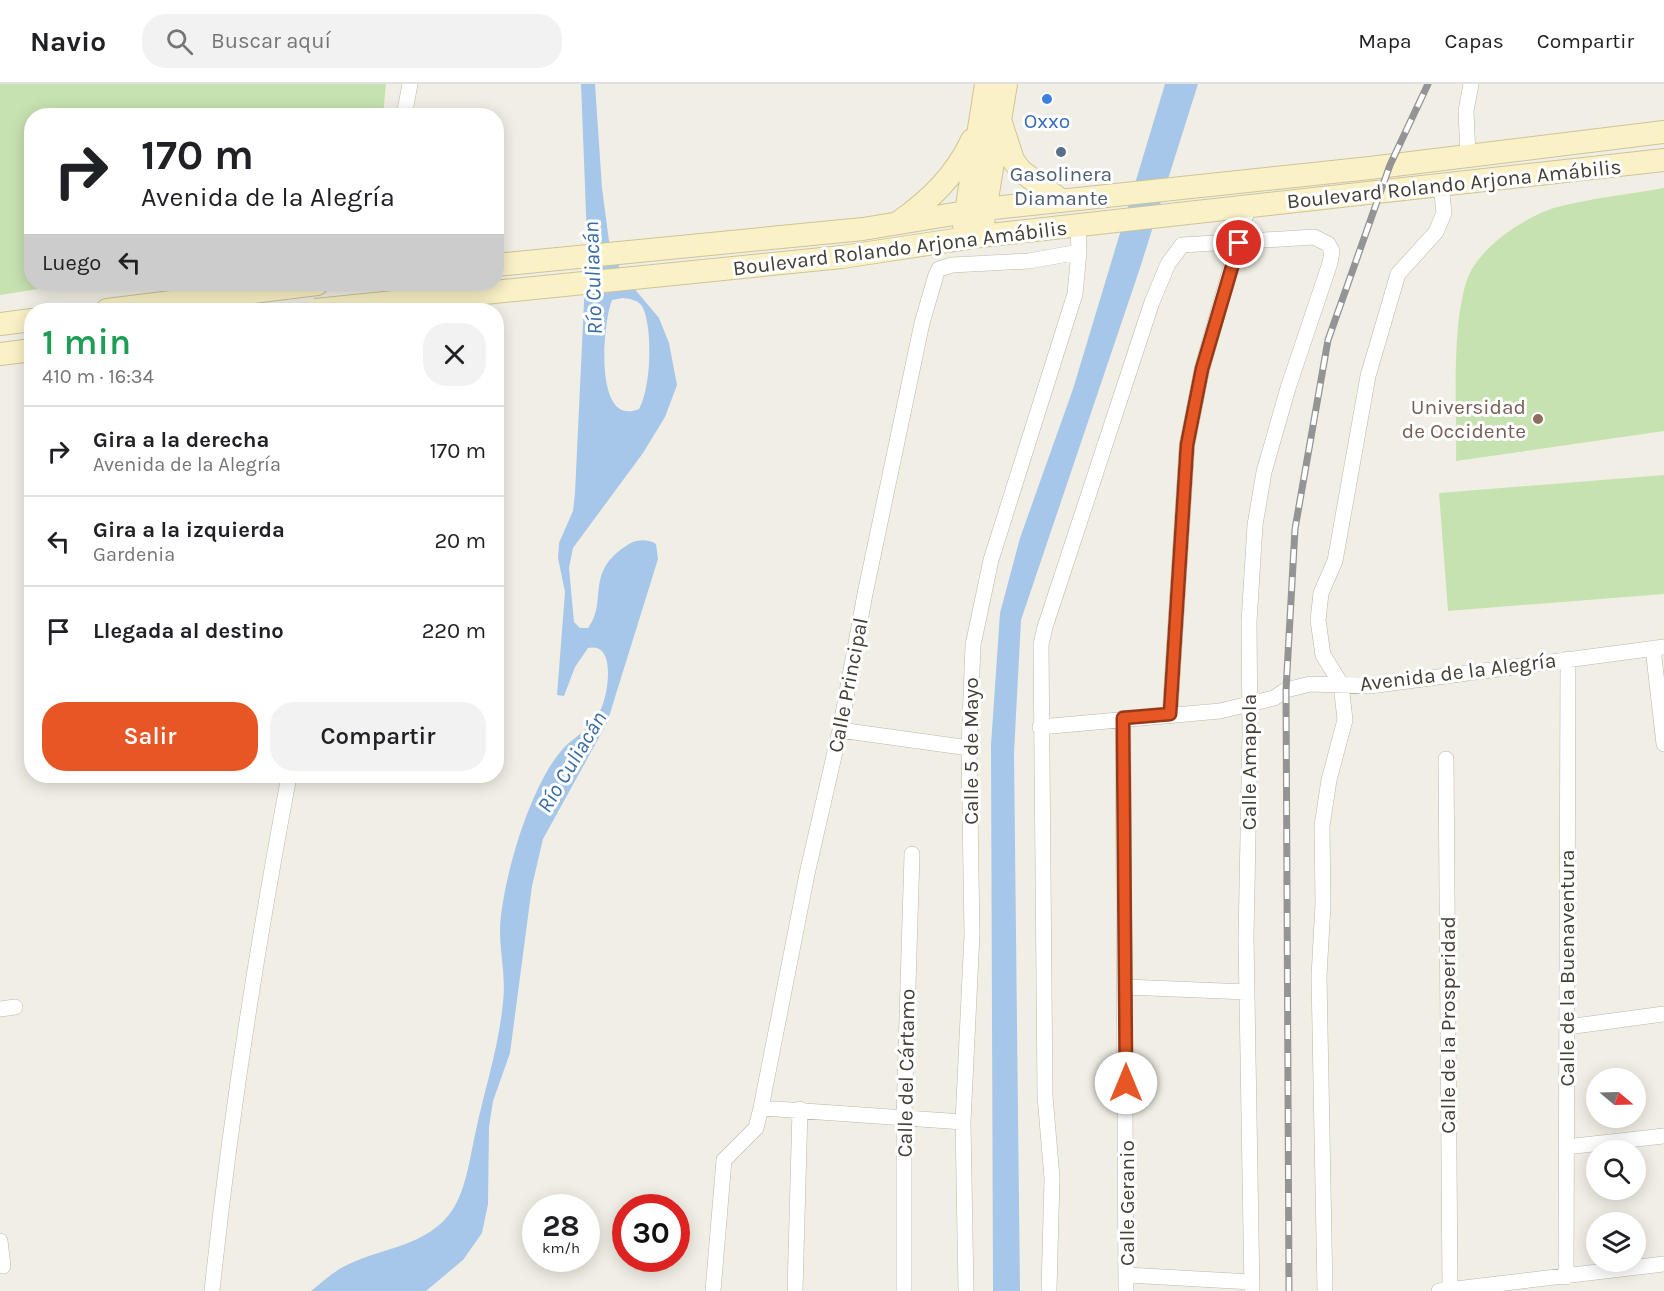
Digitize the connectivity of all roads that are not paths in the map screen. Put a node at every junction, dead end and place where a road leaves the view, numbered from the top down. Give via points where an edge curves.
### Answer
1 (410, 84) edge
2 (1471, 84) edge
3 (996, 99) edge
4 (406, 108) edge
5 (977, 131) junction
6 (1664, 132) edge
7 (1468, 156) junction
8 (1664, 160) edge
9 (1441, 185) junction
10 (1062, 201) junction
11 (1248, 207) junction
12 (975, 210) junction
13 (895, 225) junction
14 (1078, 226) junction
15 (972, 238) junction
16 (1239, 243) junction
17 (1080, 252) junction
18 (504, 264) edge
19 (254, 291) edge
20 (504, 291) edge
21 (504, 291) edge
22 (161, 303) edge
23 (385, 303) edge
24 (24, 321) edge
25 (0, 324) edge
26 (24, 351) edge
27 (0, 354) edge
28 (1658, 648) edge
29 (1568, 659) junction
30 (1341, 684) junction
31 (1249, 705) junction
32 (1170, 714) junction
33 (1123, 718) junction
34 (1041, 727) junction
35 (840, 730) junction
36 (1664, 744) edge
37 (969, 748) junction
38 (1446, 759) dead end
39 (288, 783) edge
40 (912, 855) dead end
41 (1126, 987) junction
42 (1247, 992) junction
43 (1664, 1014) edge
44 (1567, 1027) junction
45 (761, 1108) junction
46 (800, 1109) junction
47 (904, 1116) junction
48 (963, 1122) junction
49 (1664, 1136) edge
50 (1566, 1147) junction
51 (0, 1241) edge
52 (1664, 1264) edge
53 (3, 1266) dead end
54 (1127, 1275) junction
55 (1566, 1277) junction
56 (1252, 1287) edge
57 (212, 1291) edge
58 (713, 1291) edge
59 (795, 1291) edge
60 (904, 1291) edge
61 (966, 1291) edge
62 (1049, 1291) edge
63 (1126, 1291) edge
64 (1325, 1291) edge
65 (1439, 1291) edge
66 (1450, 1291) edge

1 - 4 street
2 - 7 street via 1466,111
3 - 5 main road
3 - 10 main road via 1013,160 1021,171
3 - 12 main road
5 - 12 main road
5 - 13 main road via 932,198
6 - 7 main road, Boulevard Rolando Arjona Amábilis
7 - 10 main road, Boulevard Rolando Arjona Amábilis
8 - 9 main road, Boulevard Rolando Arjona Amábilis
9 - 11 main road, Boulevard Rolando Arjona Amábilis
9 - 30 street via 1444,213 1436,232 1398,274 1375,354 1348,476 1335,561 1321,593 1318,620 1323,655
10 - 12 main road, Boulevard Rolando Arjona Amábilis
11 - 14 main road, Boulevard Rolando Arjona Amábilis
11 - 16 street
12 - 13 main road, Boulevard Rolando Arjona Amábilis
12 - 15 main road
13 - 18 main road, Boulevard Rolando Arjona Amábilis
14 - 15 main road, Boulevard Rolando Arjona Amábilis
14 - 17 street, Calle 5 de Mayo
15 - 20 main road, Boulevard Rolando Arjona Amábilis, bridge via 842,257
16 - 31 street, Calle Amapola via 1314,237 1328,244 1332,251 1288,388 1258,504 1249,622
16 - 32 street via 1202,369 1187,445
16 - 34 street via 1182,245 1168,264 1152,302 1045,627 1041,645
17 - 35 street, Calle Principal via 1029,261 945,267 936,275 922,323
17 - 37 street, Calle 5 de Mayo via 1075,294 979,608 970,677
19 - 22 main road
21 - 23 main road, Boulevard Rolando Arjona Amábilis, bridge
24 - 25 main road
26 - 27 main road
28 - 29 street, Avenida de la Alegría
28 - 36 street
29 - 30 street, Avenida de la Alegría via 1370,686
29 - 44 street, Calle de la Buenaventura
30 - 31 street, Avenida de la Alegría via 1310,684
30 - 64 street via 1345,720 1322,826 1319,976
31 - 32 street, Avenida de la Alegría
31 - 42 street, Calle Amapola
32 - 33 street, Avenida de la Alegría
33 - 34 street, Avenida de la Alegría
33 - 41 street, Calle Geranio
34 - 62 street via 1045,1096 1052,1178
35 - 37 street
35 - 45 street, Calle Principal via 804,884
37 - 48 street, Calle 5 de Mayo via 972,934
38 - 66 street, Calle de la Prosperidad
39 - 57 street via 258,943
40 - 47 street, Calle del Cártamo
41 - 42 street
41 - 54 street, Calle Geranio
42 - 56 street, Calle Amapola
43 - 44 street
44 - 50 street, Calle de la Buenaventura
45 - 46 street
45 - 58 street, Calle Principal via 756,1128 724,1160
46 - 47 street
46 - 59 street
47 - 48 street
47 - 60 street, Calle del Cártamo
48 - 61 street, Calle 5 de Mayo
49 - 50 street
50 - 55 street, Calle de la Buenaventura
51 - 53 street
52 - 55 street
54 - 56 street
54 - 63 street, Calle Geranio
55 - 66 street
65 - 66 street

